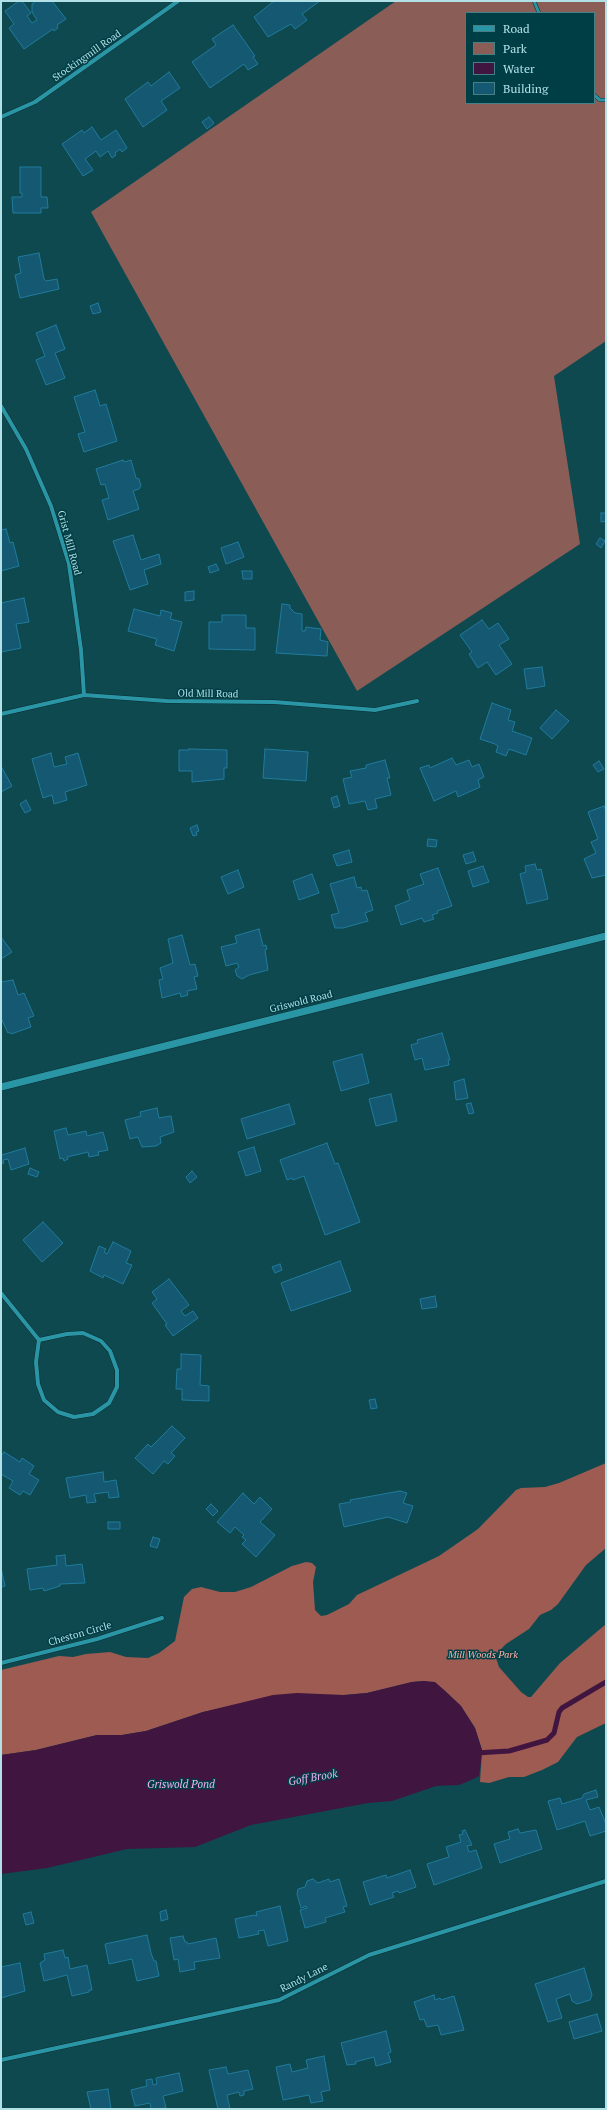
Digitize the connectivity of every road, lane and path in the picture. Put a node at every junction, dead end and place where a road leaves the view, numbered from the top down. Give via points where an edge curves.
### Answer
1 (178, 1) edge
2 (534, 1) edge
3 (539, 12) edge
4 (595, 96) edge
5 (606, 100) edge
6 (1, 117) edge
7 (1, 406) edge
8 (84, 695) junction
9 (417, 701) dead end
10 (1, 714) edge
11 (606, 936) edge
12 (1, 1087) edge
13 (1, 1294) edge
14 (39, 1340) junction
15 (162, 1618) dead end
16 (1, 1663) edge
17 (606, 1881) edge
18 (1, 2060) edge

1 - 6 street, Stockingmill Road via 35,102
2 - 3 lane
4 - 5 lane via 600,100
7 - 8 street, Grist Mill Road via 26,449 51,506 69,564 81,650
8 - 9 street, Old Mill Road via 167,701 274,702 376,710
8 - 10 street, Old Mill Road
11 - 12 street, Griswold Road
13 - 14 street
14 - 14 street via 83,1333 101,1341 110,1351 117,1370 117,1387 109,1403 93,1414 74,1417 58,1412 44,1400 38,1384 36,1362
15 - 16 street, Cheston Circle via 97,1639
17 - 18 street, Randy Lane via 369,1955 279,2000

